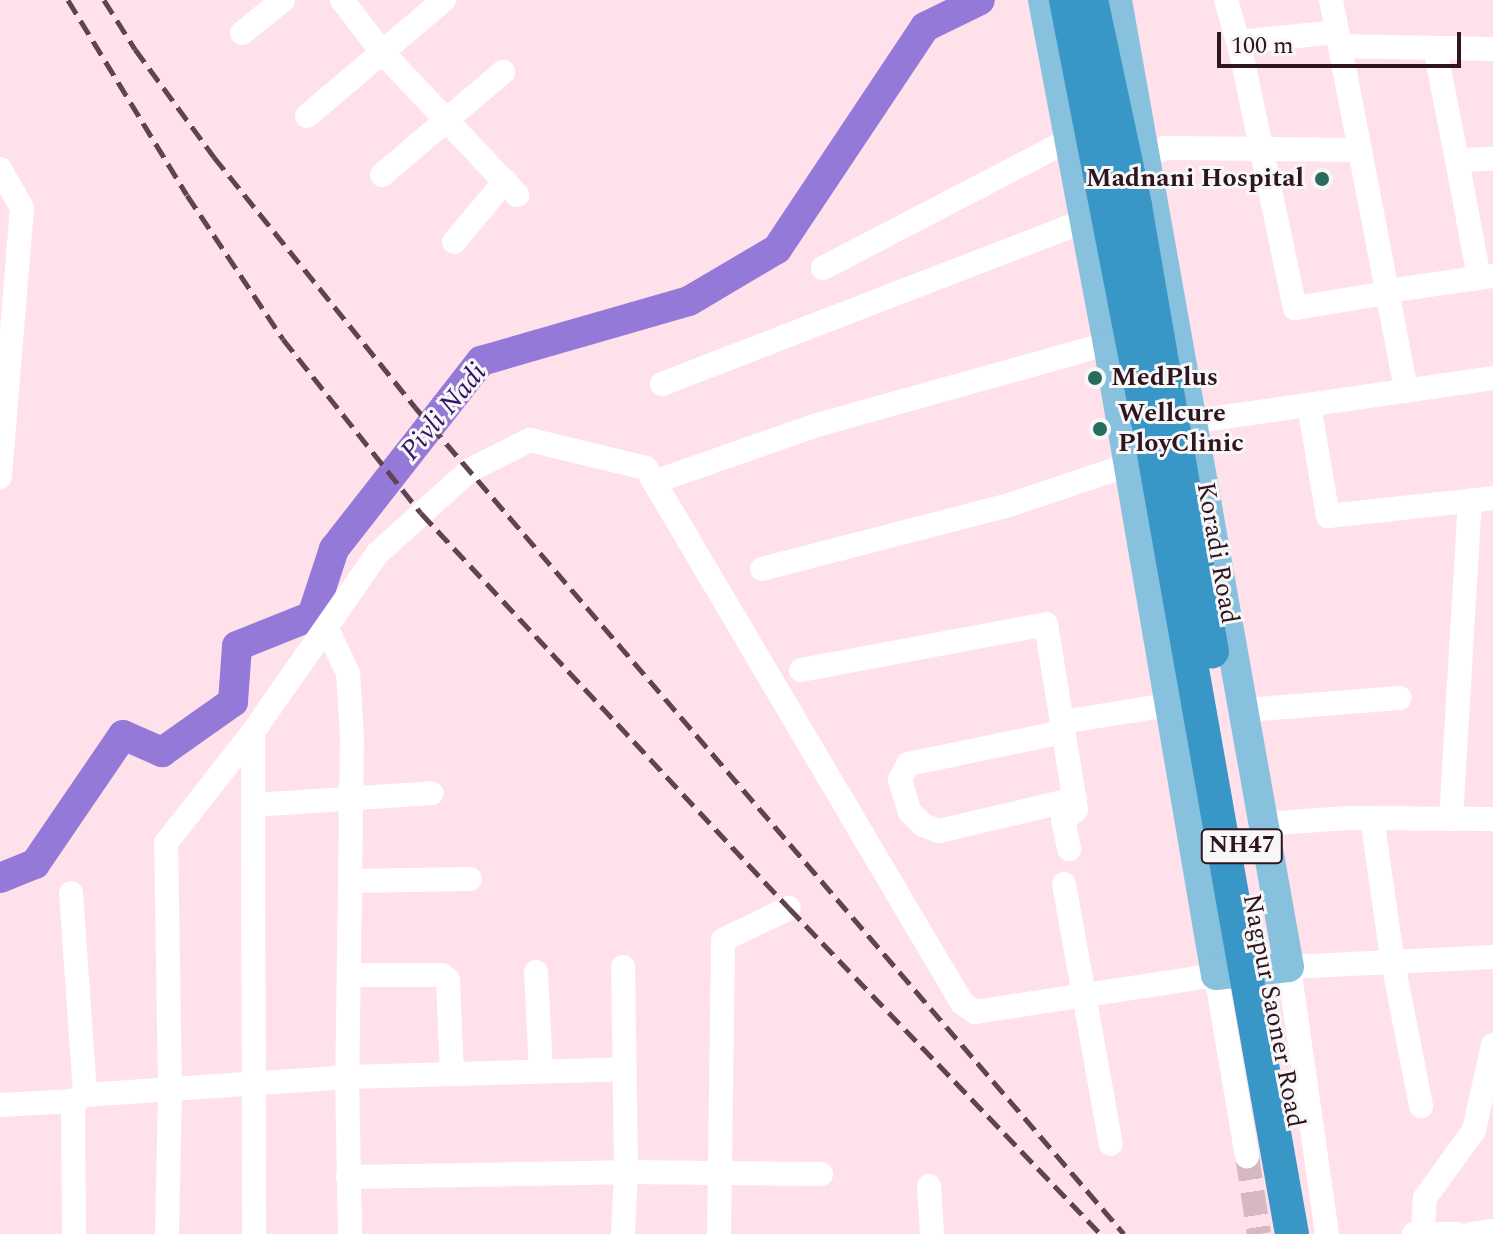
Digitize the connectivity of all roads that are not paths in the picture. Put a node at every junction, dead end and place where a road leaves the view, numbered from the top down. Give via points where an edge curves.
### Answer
1 (283, 0) edge
2 (342, 0) edge
3 (444, 0) edge
4 (1043, 0) edge
5 (1066, 0) edge
6 (1091, 0) edge
7 (1226, 0) edge
8 (1331, 0) edge
9 (1119, 8) edge
10 (242, 33) dead end
11 (1338, 39) junction
12 (1239, 42) junction
13 (1435, 48) junction
14 (1493, 49) edge
15 (382, 52) junction
16 (503, 72) dead end
17 (307, 116) dead end
18 (446, 120) junction
19 (1071, 139) junction
20 (1261, 147) junction
21 (1360, 150) junction
22 (1144, 157) junction
23 (1493, 159) edge
24 (1457, 160) junction
25 (0, 169) edge
26 (382, 175) dead end
27 (1086, 220) junction
28 (454, 242) dead end
29 (10, 244) edge
30 (823, 268) dead end
31 (1486, 277) edge
32 (1387, 292) junction
33 (7, 308) edge
34 (1108, 344) junction
35 (1493, 378) edge
36 (662, 384) dead end
37 (1406, 391) junction
38 (4, 392) edge
39 (1309, 405) junction
40 (1157, 437) junction
41 (0, 477) edge
42 (654, 482) junction
43 (1481, 499) edge
44 (762, 569) dead end
45 (327, 629) junction
46 (801, 670) dead end
47 (1400, 698) dead end
48 (1168, 705) junction
49 (1246, 710) junction
50 (1062, 727) junction
51 (253, 732) junction
52 (432, 793) dead end
53 (351, 798) junction
54 (1075, 799) junction
55 (253, 805) junction
56 (1372, 818) junction
57 (1451, 819) junction
58 (1493, 819) edge
59 (1262, 824) junction
60 (1069, 849) dead end
61 (470, 879) dead end
62 (350, 881) junction
63 (1064, 884) dead end
64 (71, 893) dead end
65 (789, 908) dead end
66 (1493, 957) edge
67 (1393, 963) junction
68 (623, 967) dead end
69 (1289, 967) junction
70 (536, 972) dead end
71 (349, 975) junction
72 (1216, 975) junction
73 (1086, 994) junction
74 (1493, 1045) edge
75 (625, 1069) junction
76 (541, 1071) junction
77 (452, 1074) junction
78 (347, 1077) junction
79 (253, 1082) junction
80 (170, 1088) junction
81 (79, 1098) junction
82 (0, 1105) edge
83 (1421, 1106) dead end
84 (1111, 1144) dead end
85 (1247, 1156) tunnel mouth
86 (626, 1172) junction
87 (720, 1173) junction
88 (821, 1174) dead end
89 (348, 1177) junction
90 (929, 1186) dead end
91 (1493, 1231) edge
92 (1418, 1233) edge
93 (74, 1234) edge
94 (167, 1234) edge
95 (254, 1234) edge
96 (350, 1234) edge
97 (623, 1234) edge
98 (719, 1234) edge
99 (932, 1234) edge
100 (1292, 1234) edge
101 (1314, 1234) edge
102 (1327, 1234) edge
103 (1457, 1234) edge
104 (1471, 1234) edge

1 - 10 street
2 - 15 street
3 - 15 street
4 - 19 main road
5 - 40 highway, Nagpur Saoner Road / NH47
6 - 40 highway, Nagpur Saoner Road / NH47 via 1133,192
7 - 12 street
8 - 11 street
9 - 22 main road, Koradi Road
11 - 12 street
11 - 13 street
11 - 21 street
12 - 20 street
13 - 14 street
13 - 24 street
15 - 17 street
15 - 18 street
16 - 18 street
18 - 26 street
18 - 28 street via 511,188
19 - 27 main road
19 - 30 street
20 - 21 street
20 - 22 street via 1165,148
20 - 32 street via 1295,308
21 - 32 street
22 - 40 main road, Koradi Road
23 - 24 street
24 - 31 street
25 - 29 street via 22,208
27 - 34 main road
27 - 36 street
29 - 33 street
31 - 32 street
32 - 37 street
33 - 38 street
34 - 40 main road
34 - 42 street via 817,425
35 - 37 street
37 - 39 street
38 - 41 street
39 - 40 street
39 - 43 street via 1328,516
40 - 44 street via 1009,505
40 - 48 main road
40 - 49 main road, Koradi Road
40 - 100 highway, Nagpur Saoner Road / NH47
40 - 101 highway, Nagpur Saoner Road / NH47 via 1238,826
42 - 45 street via 646,468 530,440 470,470 399,533 378,553
42 - 73 street via 962,1003 975,1012
43 - 57 street
45 - 51 street
45 - 53 street via 348,673
46 - 50 street via 1046,624
47 - 49 street
48 - 50 street
48 - 72 main road
49 - 59 main road, Koradi Road
50 - 54 street
50 - 54 street via 908,764 900,780 910,812 939,831
51 - 55 street
51 - 80 street via 166,843
52 - 53 street
53 - 55 street
53 - 62 street
54 - 60 street via 1076,810 1063,820
55 - 79 street
56 - 57 street
56 - 59 street
56 - 67 street
57 - 58 street
59 - 69 main road, Koradi Road
61 - 62 street
62 - 71 street
63 - 73 street
64 - 81 street
65 - 87 street via 723,940
66 - 67 street
67 - 69 street
67 - 83 street
68 - 75 street
69 - 72 main road
69 - 102 street
70 - 76 street
71 - 77 street via 442,975 448,980
71 - 78 street
72 - 73 street
72 - 85 street
73 - 84 street
74 - 92 street via 1474,1130 1425,1198
75 - 76 street
75 - 86 street
76 - 77 street
77 - 78 street
78 - 79 street
78 - 89 street
79 - 80 street
79 - 95 street
80 - 81 street
80 - 94 street
81 - 82 street
81 - 93 street
86 - 87 street
86 - 89 street
86 - 97 street
87 - 88 street
87 - 98 street
89 - 96 street
90 - 99 street
91 - 104 street
92 - 103 street

